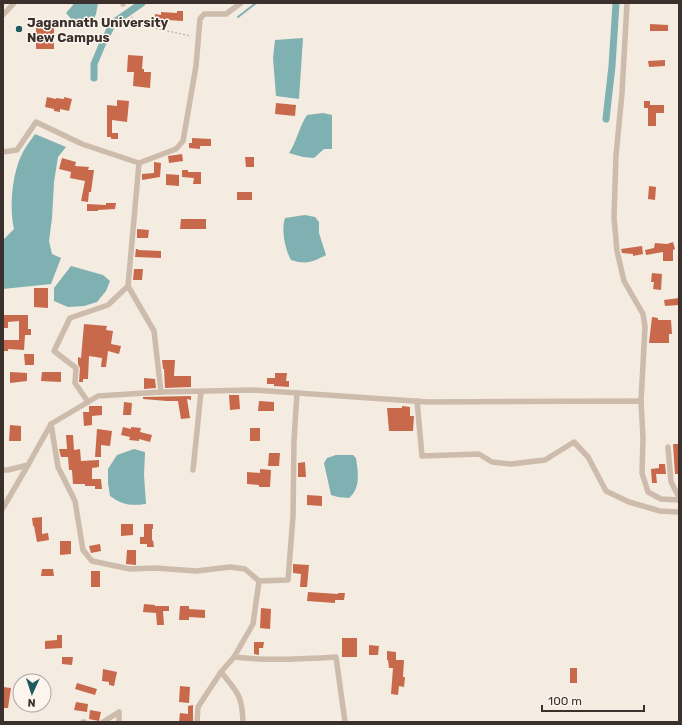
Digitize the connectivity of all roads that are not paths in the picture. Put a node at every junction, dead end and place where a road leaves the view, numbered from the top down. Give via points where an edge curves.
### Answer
1 (14, 3) edge
2 (241, 3) edge
3 (627, 3) edge
4 (3, 15) edge
5 (3, 152) edge
6 (139, 163) junction
7 (128, 286) junction
8 (161, 392) junction
9 (200, 392) junction
10 (297, 393) junction
11 (417, 401) junction
12 (640, 401) junction
13 (88, 402) junction
14 (51, 424) junction
15 (668, 447) dead end
16 (28, 465) junction
17 (3, 470) edge
18 (193, 470) dead end
19 (679, 497) edge
20 (679, 500) edge
21 (4, 506) edge
22 (679, 512) edge
23 (259, 581) junction
24 (234, 658) junction
25 (221, 672) junction
26 (103, 722) edge
27 (119, 722) edge
28 (197, 722) edge
29 (243, 722) edge
30 (345, 722) edge

1 - 4 street
2 - 6 street via 226,14 204,14 200,19 196,66 183,141 176,148
3 - 12 street via 614,217 624,281 643,314 645,327
5 - 6 street via 18,150 36,122 82,144
6 - 7 street
7 - 8 street via 154,331
7 - 13 street via 108,305 70,318 54,350 76,368 75,384
8 - 9 street
8 - 13 street via 98,396
9 - 10 street via 253,390
9 - 18 street
10 - 11 street
10 - 23 street via 288,580
11 - 12 street
11 - 22 street via 422,456 479,454 492,462 511,464 545,460 574,442 588,457 606,491 660,512
12 - 20 street via 642,473 648,492 661,499
13 - 14 street
14 - 16 street
14 - 23 street via 58,467 75,501 83,550 92,561 130,569 196,571 230,567 245,569
15 - 19 street via 671,482
16 - 17 street
16 - 21 street
23 - 24 street via 253,624
24 - 25 street
24 - 30 street via 274,660 336,657
25 - 28 street via 198,707
25 - 29 street via 239,695 243,706
26 - 27 street via 119,712

